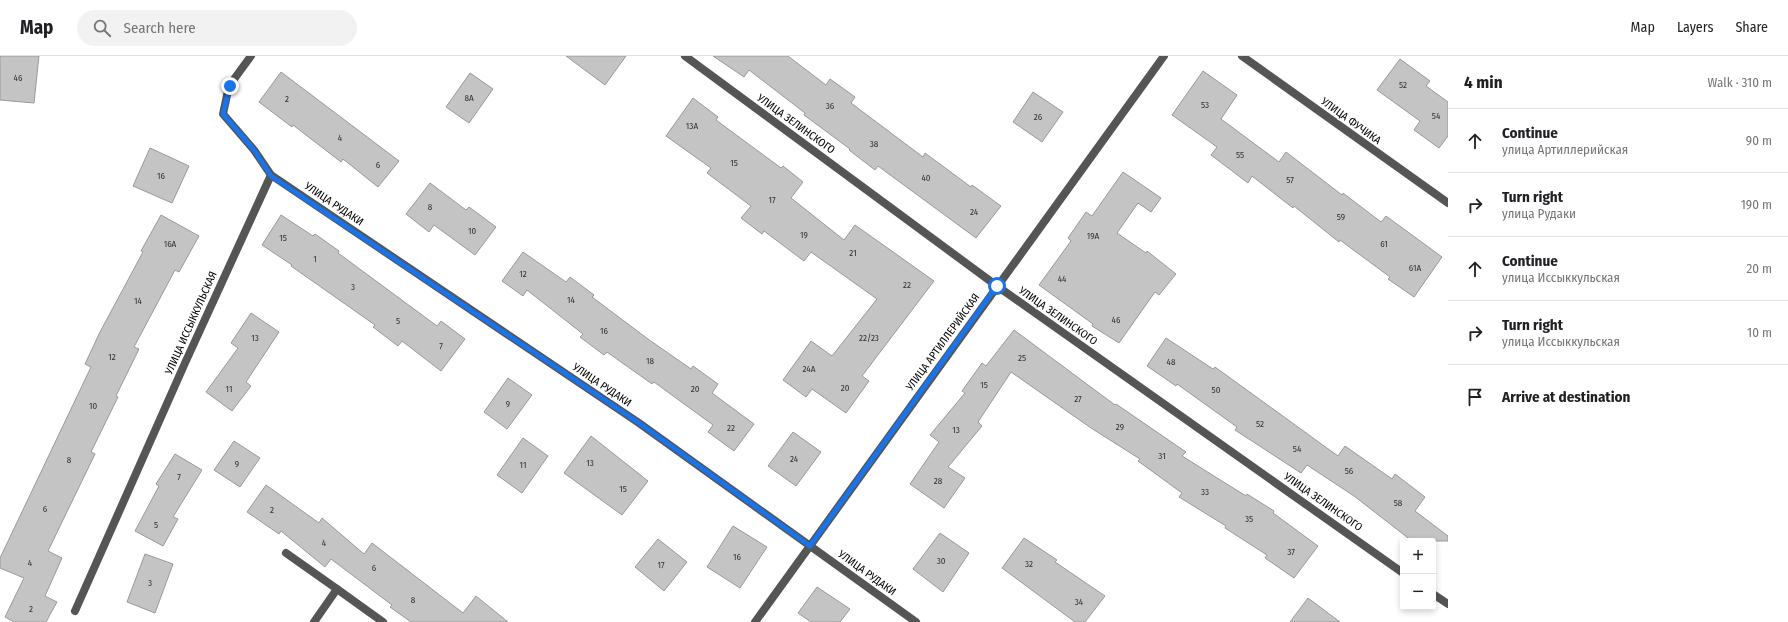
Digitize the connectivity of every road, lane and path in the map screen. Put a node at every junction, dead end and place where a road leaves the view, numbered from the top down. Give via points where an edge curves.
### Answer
1 (251, 56) edge
2 (685, 56) edge
3 (1164, 56) edge
4 (1242, 56) edge
5 (271, 176) junction
6 (1448, 203) edge
7 (997, 286) junction
8 (810, 546) junction
9 (286, 553) dead end
10 (1400, 571) edge
11 (337, 589) junction
12 (1436, 596) edge
13 (1448, 604) edge
14 (75, 611) dead end
15 (314, 622) edge
16 (383, 622) edge
17 (755, 622) edge
18 (916, 622) edge

1 - 5 street via 230,86 223,114 254,150
2 - 7 street, УЛИЦА ЗЕЛИНСКОГО
3 - 7 street, УЛИЦА АРТИЛЛЕРИЙСКАЯ
4 - 6 street, УЛИЦА ФУЧИКА
5 - 8 street, УЛИЦА РУДАКИ via 639,423
5 - 14 street, УЛИЦА ИССЫККУЛЬСКАЯ
7 - 8 street, УЛИЦА АРТИЛЛЕРИЙСКАЯ
7 - 10 street, УЛИЦА ЗЕЛИНСКОГО
8 - 17 street, УЛИЦА АРТИЛЛЕРИЙСКАЯ
8 - 18 street, УЛИЦА РУДАКИ
9 - 11 street
11 - 15 street
11 - 16 street
12 - 13 street

